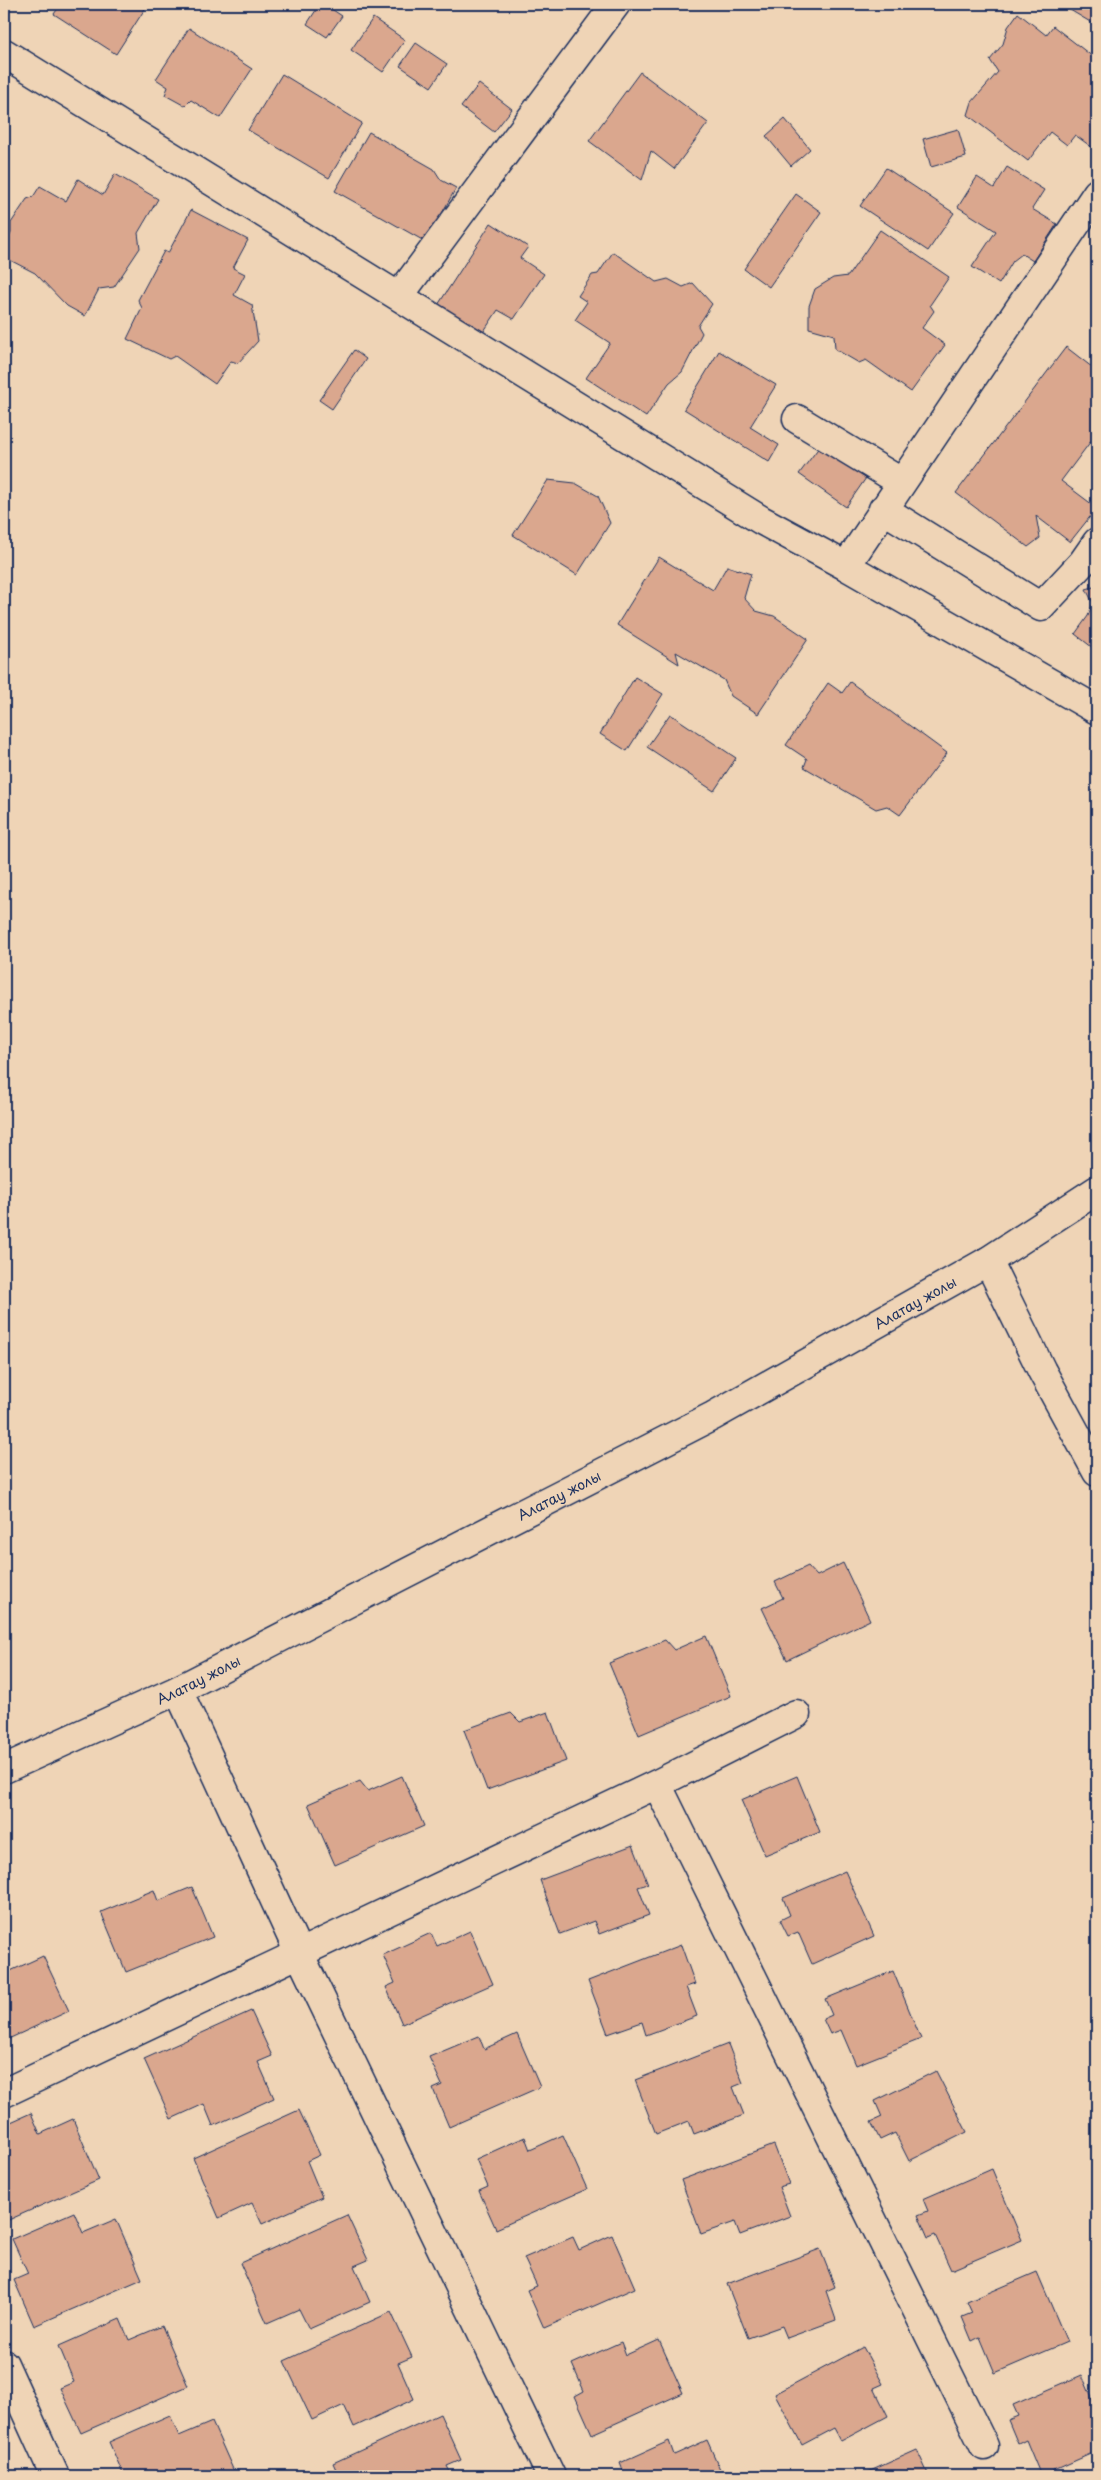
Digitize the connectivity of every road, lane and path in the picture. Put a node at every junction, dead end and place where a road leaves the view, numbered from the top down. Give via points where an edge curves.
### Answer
1 (616, 4) edge
2 (4, 53) edge
3 (1097, 193) edge
4 (398, 296) junction
5 (797, 419) dead end
6 (901, 482) junction
7 (883, 509) junction
8 (1097, 542) edge
9 (846, 566) junction
10 (1097, 710) edge
11 (1097, 1190) edge
12 (988, 1261) junction
13 (1097, 1472) edge
14 (178, 1690) junction
15 (796, 1714) dead end
16 (4, 1769) edge
17 (657, 1784) junction
18 (299, 1953) junction
19 (4, 2093) edge
20 (4, 2364) edge
21 (984, 2446) dead end
22 (55, 2476) edge
23 (551, 2476) edge

1 - 4 street
2 - 4 street
3 - 6 street
4 - 9 street via 761,520
5 - 6 street
6 - 7 street
7 - 8 street via 1041,607
7 - 9 street
9 - 10 street
11 - 12 street, Алатау жолы
12 - 13 street via 1042,1371
12 - 14 street, Алатау жолы via 713,1416
14 - 16 street, Алатау жолы
14 - 18 street
15 - 17 street
17 - 18 street
17 - 21 street
18 - 19 street
18 - 23 street
20 - 22 street

